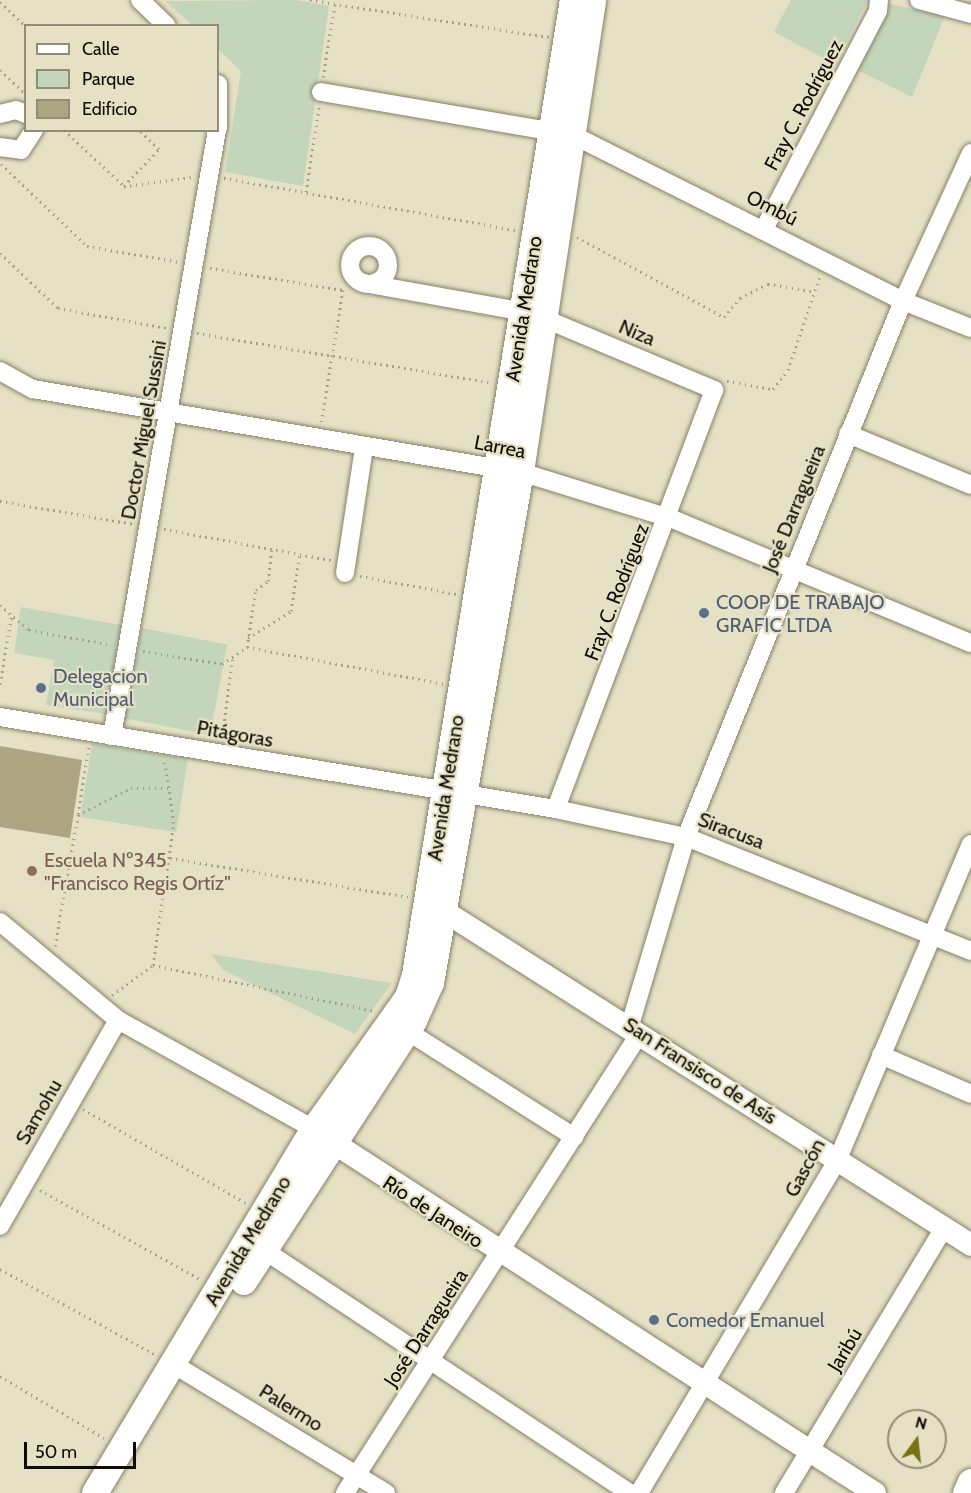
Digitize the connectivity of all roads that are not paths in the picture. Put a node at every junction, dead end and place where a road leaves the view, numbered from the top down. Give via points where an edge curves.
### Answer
1 (573, 0) edge
2 (593, 0) edge
3 (879, 0) edge
4 (919, 0) edge
5 (145, 5) edge
6 (971, 14) edge
7 (165, 24) edge
8 (321, 92) dead end
9 (0, 114) edge
10 (24, 114) edge
11 (216, 132) edge
12 (563, 132) junction
13 (35, 134) edge
14 (0, 147) edge
15 (970, 157) edge
16 (764, 229) junction
17 (369, 284) dead end
18 (903, 301) junction
19 (533, 315) junction
20 (971, 328) edge
21 (0, 371) edge
22 (714, 390) joint
23 (170, 415) junction
24 (848, 434) junction
25 (364, 448) junction
26 (509, 470) junction
27 (971, 485) edge
28 (670, 518) junction
29 (795, 567) junction
30 (345, 568) road end
31 (971, 643) edge
32 (0, 717) edge
33 (112, 736) junction
34 (454, 794) junction
35 (556, 809) junction
36 (686, 837) junction
37 (971, 844) edge
38 (436, 904) junction
39 (0, 922) edge
40 (934, 934) junction
41 (971, 951) edge
42 (118, 1020) junction
43 (400, 1023) junction
44 (635, 1029) junction
45 (881, 1055) junction
46 (971, 1094) edge
47 (322, 1137) junction
48 (574, 1137) junction
49 (837, 1161) junction
50 (0, 1226) edge
51 (944, 1228) junction
52 (971, 1245) edge
53 (264, 1250) junction
54 (500, 1255) junction
55 (432, 1362) junction
56 (180, 1368) junction
57 (705, 1385) junction
58 (810, 1454) junction
59 (357, 1475) junction
60 (971, 1482) edge
61 (95, 1493) edge
62 (115, 1493) edge
63 (345, 1493) edge
64 (386, 1493) edge
65 (630, 1493) edge
66 (639, 1493) edge
67 (784, 1493) edge
68 (875, 1493) edge
69 (966, 1493) edge

1 - 12 main road, Avenida Medrano
2 - 12 main road, Avenida Medrano
3 - 16 street, Fray C. Rodríguez via 878,11
4 - 6 street
5 - 7 street
8 - 12 street, Ombú
9 - 10 street
11 - 23 street, Doctor Miguel Sussini
12 - 16 street, Ombú
12 - 19 main road, Avenida Medrano
13 - 14 street via 14,152
15 - 18 street, José Darragueira
16 - 18 street, Ombú
17 - 19 street, Niza
18 - 20 street, Ombú
18 - 24 street, José Darragueira
19 - 22 street, Niza
19 - 26 main road, Avenida Medrano
19 - 26 main road, Avenida Medrano via 512,386
21 - 23 street, Larrea via 33,389
22 - 28 street, Fray C. Rodríguez
23 - 25 street, Larrea
23 - 33 street, Doctor Miguel Sussini
24 - 27 street
24 - 29 street, José Darragueira
25 - 26 street, Larrea
25 - 30 street
26 - 28 street, Larrea
26 - 34 main road, Avenida Medrano
26 - 34 main road, Avenida Medrano via 476,598 462,687
28 - 29 street, Larrea
28 - 35 street, Fray C. Rodríguez
29 - 31 street, Larrea
29 - 36 street, José Darragueira
32 - 33 street, Pitágoras
33 - 34 street, Pitágoras
34 - 35 street, Siracusa
34 - 38 main road, Avenida Medrano
35 - 36 street, Siracusa
36 - 40 street, Siracusa
36 - 44 street, José Darragueira
37 - 40 street, Gascón
38 - 43 main road, Avenida Medrano
38 - 44 street, San Fransisco de Asís
39 - 42 street, Río de Janeiro
40 - 41 street, Siracusa
40 - 45 street, Gascón
42 - 47 street, Río de Janeiro
42 - 50 street, Samohu
43 - 47 main road, Avenida Medrano
43 - 48 street
44 - 48 street, José Darragueira
44 - 49 street, San Fransisco de Asís
45 - 46 street
45 - 49 street, Gascón
47 - 53 main road, Avenida Medrano
47 - 54 street, Río de Janeiro
47 - 56 main road, Avenida Medrano via 265,1214 219,1290
48 - 54 street, José Darragueira
49 - 51 street, San Fransisco de Asís
49 - 57 street, Gascón
51 - 52 street, San Fransisco de Asís
51 - 58 street, Jaribú
53 - 55 street
53 - 56 main road, Avenida Medrano
54 - 55 street, José Darragueira
54 - 57 street, Río de Janeiro
55 - 59 street, José Darragueira
55 - 65 street
56 - 59 street, Palermo
56 - 61 main road, Avenida Medrano
56 - 62 main road, Avenida Medrano
57 - 58 street, Río de Janeiro
57 - 66 street, Gascón
58 - 67 street, Jaribú
58 - 68 street, Río de Janeiro
59 - 63 street, José Darragueira
59 - 64 street, Palermo
60 - 69 main road

